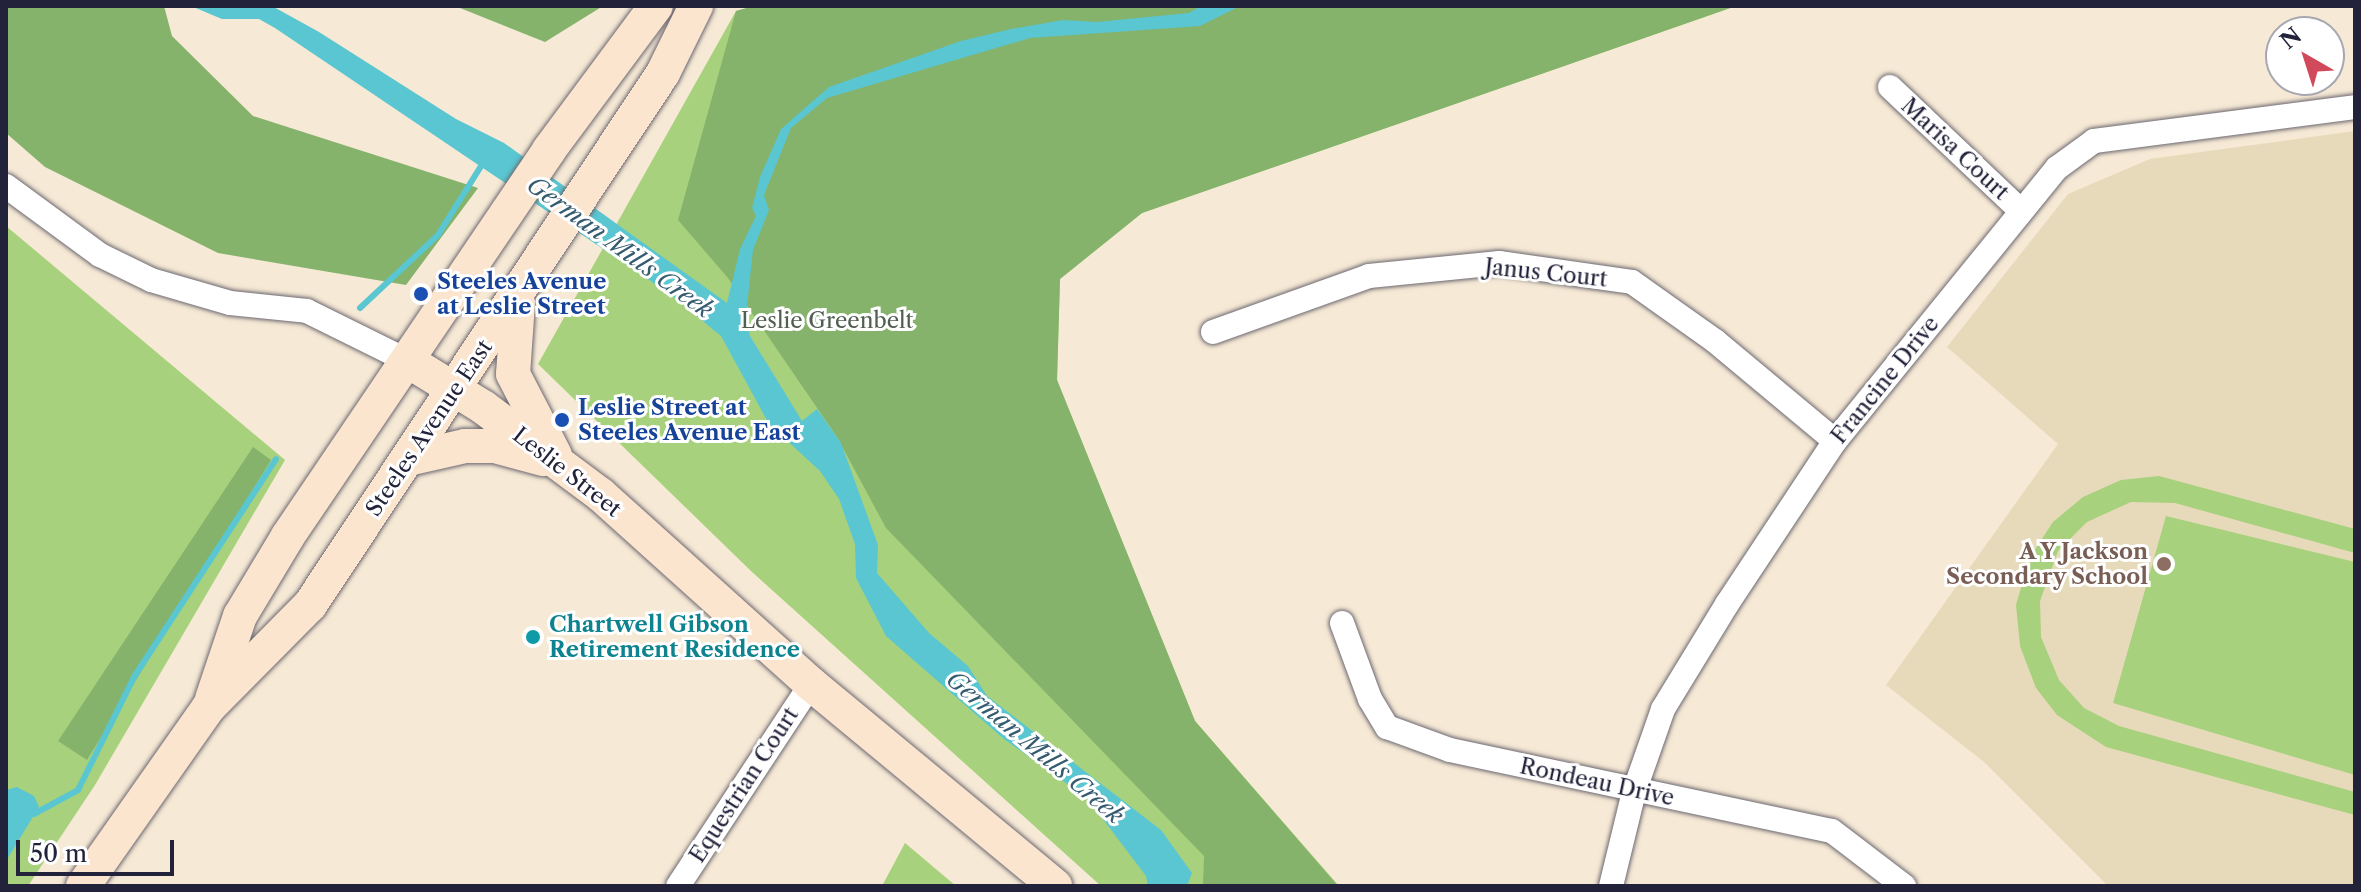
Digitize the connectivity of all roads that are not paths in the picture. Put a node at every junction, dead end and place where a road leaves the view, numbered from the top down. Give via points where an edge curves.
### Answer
1 (656, 6) edge
2 (696, 6) edge
3 (1890, 87) dead end
4 (2355, 107) edge
5 (6, 186) edge
6 (2021, 211) junction
7 (520, 291) junction
8 (1213, 332) dead end
9 (408, 361) junction
10 (453, 390) junction
11 (1835, 441) junction
12 (408, 459) junction
13 (559, 463) junction
14 (1342, 623) dead end
15 (811, 684) junction
16 (209, 707) junction
17 (1634, 792) junction
18 (83, 886) edge
19 (678, 886) edge
20 (1055, 886) edge
21 (1611, 886) edge
22 (1904, 886) edge

1 - 9 main road, Steeles Avenue East via 549,150
2 - 7 main road, Steeles Avenue East via 685,38
3 - 6 street, Marisa Court
4 - 6 street, Francine Drive via 2094,141 2057,168
5 - 9 street, Leslie Street via 100,255 151,280 230,303 307,311
6 - 11 street, Francine Drive
7 - 10 main road, Steeles Avenue East
7 - 13 main road via 513,374
8 - 11 street, Janus Court via 1369,276 1499,263 1632,282 1715,341
9 - 10 main road, Leslie Street
9 - 16 main road, Steeles Avenue East via 240,616
10 - 12 main road, Steeles Avenue East
10 - 13 main road, Leslie Street
11 - 17 street, Francine Drive via 1663,709
12 - 13 main road via 465,446 495,446
12 - 16 main road, Steeles Avenue East via 310,605
13 - 15 main road, Leslie Street
14 - 17 street, Rondeau Drive via 1370,699 1387,727 1450,750
15 - 19 street, Equestrian Court
15 - 20 main road, Leslie Street
16 - 18 main road, Steeles Avenue East
17 - 21 street, Francine Drive
17 - 22 street, Rondeau Drive via 1832,831

